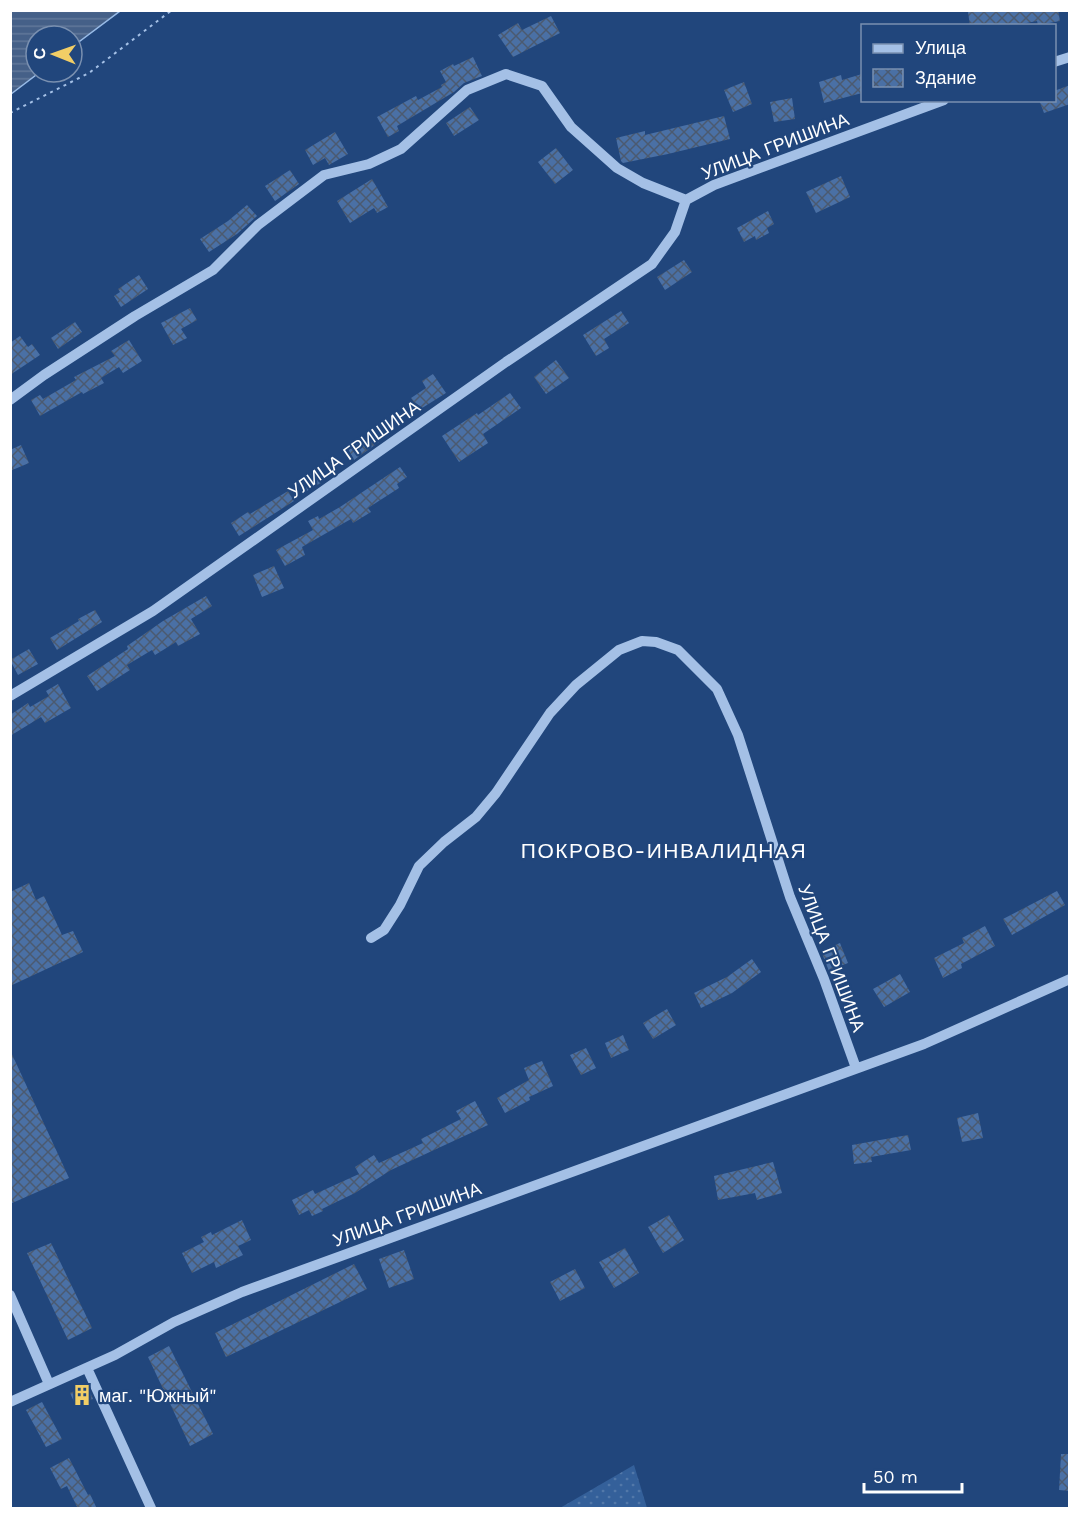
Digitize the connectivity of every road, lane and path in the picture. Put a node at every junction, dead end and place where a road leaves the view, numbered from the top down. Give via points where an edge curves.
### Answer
1 (172, 10) edge
2 (939, 102) edge
3 (10, 113) edge
4 (686, 200) junction
5 (10, 400) edge
6 (10, 696) edge
7 (371, 938) dead end
8 (1070, 979) edge
9 (856, 1068) junction
10 (10, 1295) edge
11 (87, 1368) junction
12 (49, 1384) junction
13 (10, 1402) edge
14 (151, 1509) edge

1 - 3 path via 89,73
2 - 4 street, УЛИЦА ГРИШИНА via 714,185
4 - 5 street, УЛИЦА ГРИШИНА via 616,168 571,127 542,86 506,75 467,90 401,149 369,164 324,175 258,225 213,270 126,322
4 - 6 street, УЛИЦА ГРИШИНА via 675,232 652,264 153,611
7 - 9 street, УЛИЦА ГРИШИНА via 384,930 419,866 476,817 550,713 576,686 619,650 642,641 657,642 678,650 717,689 738,735 790,897
8 - 9 street, УЛИЦА ГРИШИНА via 924,1044
9 - 11 street, УЛИЦА ГРИШИНА via 242,1292 174,1322
10 - 12 street
11 - 12 street, УЛИЦА ГРИШИНА
11 - 14 street
12 - 13 street, УЛИЦА ГРИШИНА

